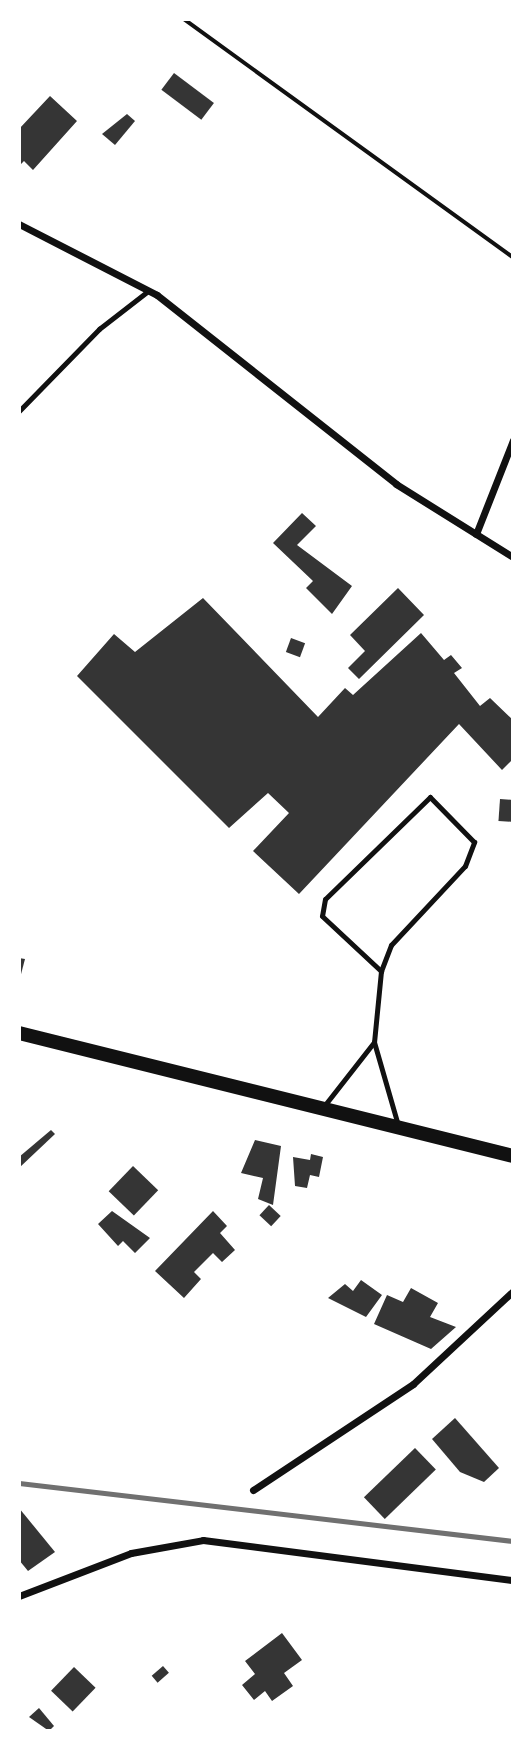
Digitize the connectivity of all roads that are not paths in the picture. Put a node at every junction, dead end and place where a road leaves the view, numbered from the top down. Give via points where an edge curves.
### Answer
1 (19, 224) edge
2 (148, 290) junction
3 (19, 411) edge
4 (513, 440) edge
5 (476, 534) junction
6 (513, 557) edge
7 (381, 971) junction
8 (19, 1033) edge
9 (374, 1042) junction
10 (324, 1106) junction
11 (398, 1125) junction
12 (513, 1156) edge
13 (513, 1291) edge
14 (253, 1490) dead end
15 (513, 1580) edge
16 (19, 1596) edge

1 - 2 street
2 - 3 lane via 99,330
2 - 5 street via 229,346 396,484
4 - 5 street
5 - 6 street
7 - 7 lane via 322,916 325,899 430,797 474,842 465,866 391,945
7 - 9 lane
8 - 10 main road
9 - 10 lane
9 - 11 lane
10 - 11 main road
11 - 12 main road
13 - 14 street via 413,1384
15 - 16 street via 202,1540 131,1553

